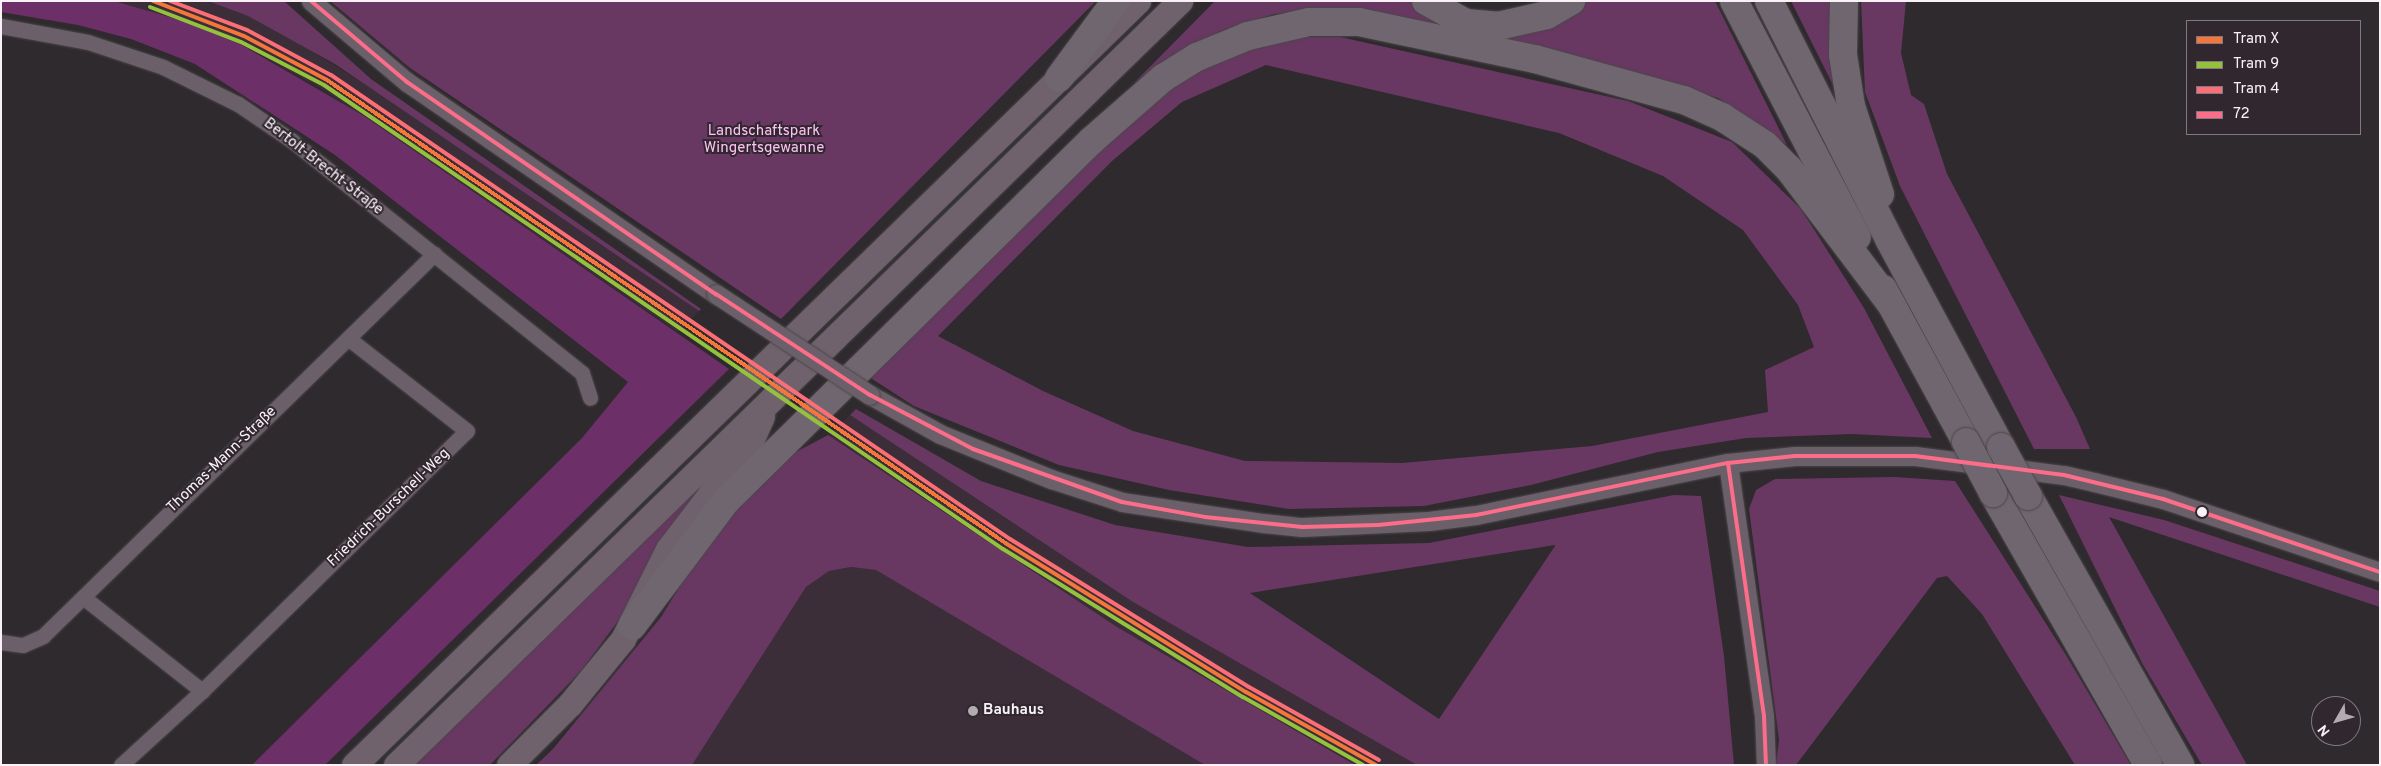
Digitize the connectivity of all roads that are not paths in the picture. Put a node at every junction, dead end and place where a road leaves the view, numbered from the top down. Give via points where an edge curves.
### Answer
1 (311, 1) edge
2 (1116, 1) edge
3 (1138, 1) edge
4 (1180, 1) edge
5 (1426, 1) edge
6 (1571, 1) edge
7 (1734, 1) edge
8 (1769, 1) edge
9 (1844, 1) edge
10 (1, 26) edge
11 (1059, 78) junction
12 (1889, 239) junction
13 (434, 254) junction
14 (1891, 304) junction
15 (348, 338) junction
16 (590, 398) dead end
17 (769, 400) junction
18 (1728, 463) junction
19 (2380, 572) edge
20 (83, 597) junction
21 (632, 626) junction
22 (1, 642) edge
23 (202, 691) junction
24 (121, 765) edge
25 (354, 765) edge
26 (396, 765) edge
27 (509, 765) edge
28 (1766, 765) edge
29 (2148, 765) edge
30 (2180, 765) edge

1 - 18 street, bridge via 407,82 716,294 870,395 973,449 1122,502 1205,517 1302,527 1378,525 1476,515
2 - 11 highway
3 - 11 highway
4 - 17 highway
5 - 6 highway via 1466,23 1498,26 1547,15
7 - 14 highway
8 - 12 highway
9 - 12 highway via 1843,55 1851,106 1877,178
10 - 13 street, Bertolt-Brecht-Straße via 88,42 163,67 238,104 291,140
11 - 25 highway
12 - 30 highway, bridge via 2028,496
13 - 15 street, Thomas-Mann-Straße
13 - 16 street, Bertolt-Brecht-Straße via 582,373
14 - 21 highway via 1790,170 1765,145 1722,118 1684,100 1535,59 1359,22 1309,22 1248,36 1197,57 1163,78 1078,154 726,500
14 - 29 highway, bridge via 1993,493
15 - 20 street, Thomas-Mann-Straße
15 - 23 street, Friedrich-Burschell-Weg via 467,432
17 - 21 highway via 751,441 668,549 642,598
17 - 26 highway
18 - 19 street via 1795,456 1869,454 1915,456 2064,474 2163,499
18 - 28 street via 1764,716
20 - 22 street, Thomas-Mann-Straße via 43,636 23,645
20 - 23 street
21 - 27 highway via 570,704
23 - 24 street, Friedrich-Burschell-Weg

